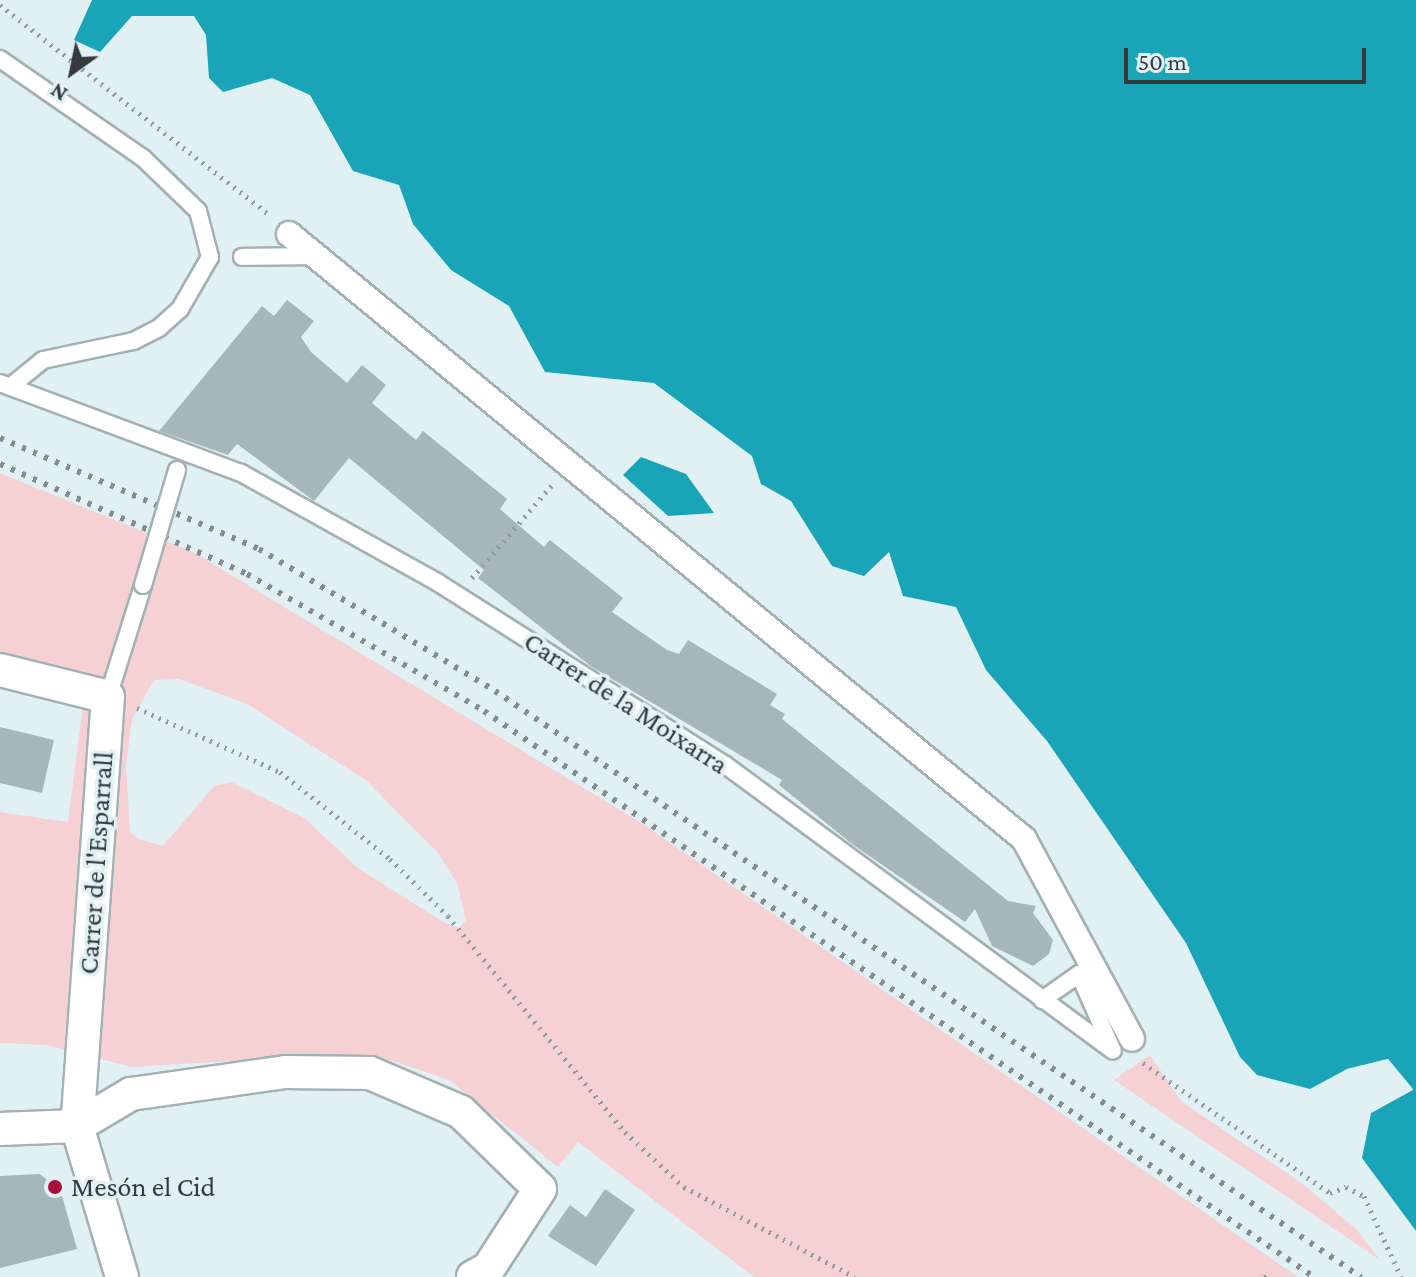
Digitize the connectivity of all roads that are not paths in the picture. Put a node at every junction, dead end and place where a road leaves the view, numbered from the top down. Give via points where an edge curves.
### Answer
1 (0, 59) edge
2 (289, 234) dead end
3 (311, 256) junction
4 (242, 257) dead end
5 (5, 385) edge
6 (180, 462) junction
7 (0, 670) edge
8 (108, 697) junction
9 (1042, 1000) junction
10 (1123, 1045) junction
11 (77, 1126) junction
12 (0, 1129) edge
13 (122, 1277) edge
14 (473, 1277) edge

1 - 5 lane via 143,158 198,211 210,257 180,309 159,328 43,360
2 - 3 street
3 - 4 lane
3 - 10 street via 1024,839
5 - 6 lane, Carrer de la Moixarra
6 - 8 lane, Carrer de l'Esparrall, bridge
6 - 9 lane, Carrer de la Moixarra via 241,473 437,582 724,764
7 - 8 street
8 - 11 street, Carrer de l'Esparrall
9 - 10 lane, Carrer de la Moixarra
9 - 10 lane via 1079,974
11 - 12 street
11 - 13 street, Carrer de l'Esparrall
11 - 14 street via 131,1094 285,1072 370,1073 461,1112 540,1189 488,1269

